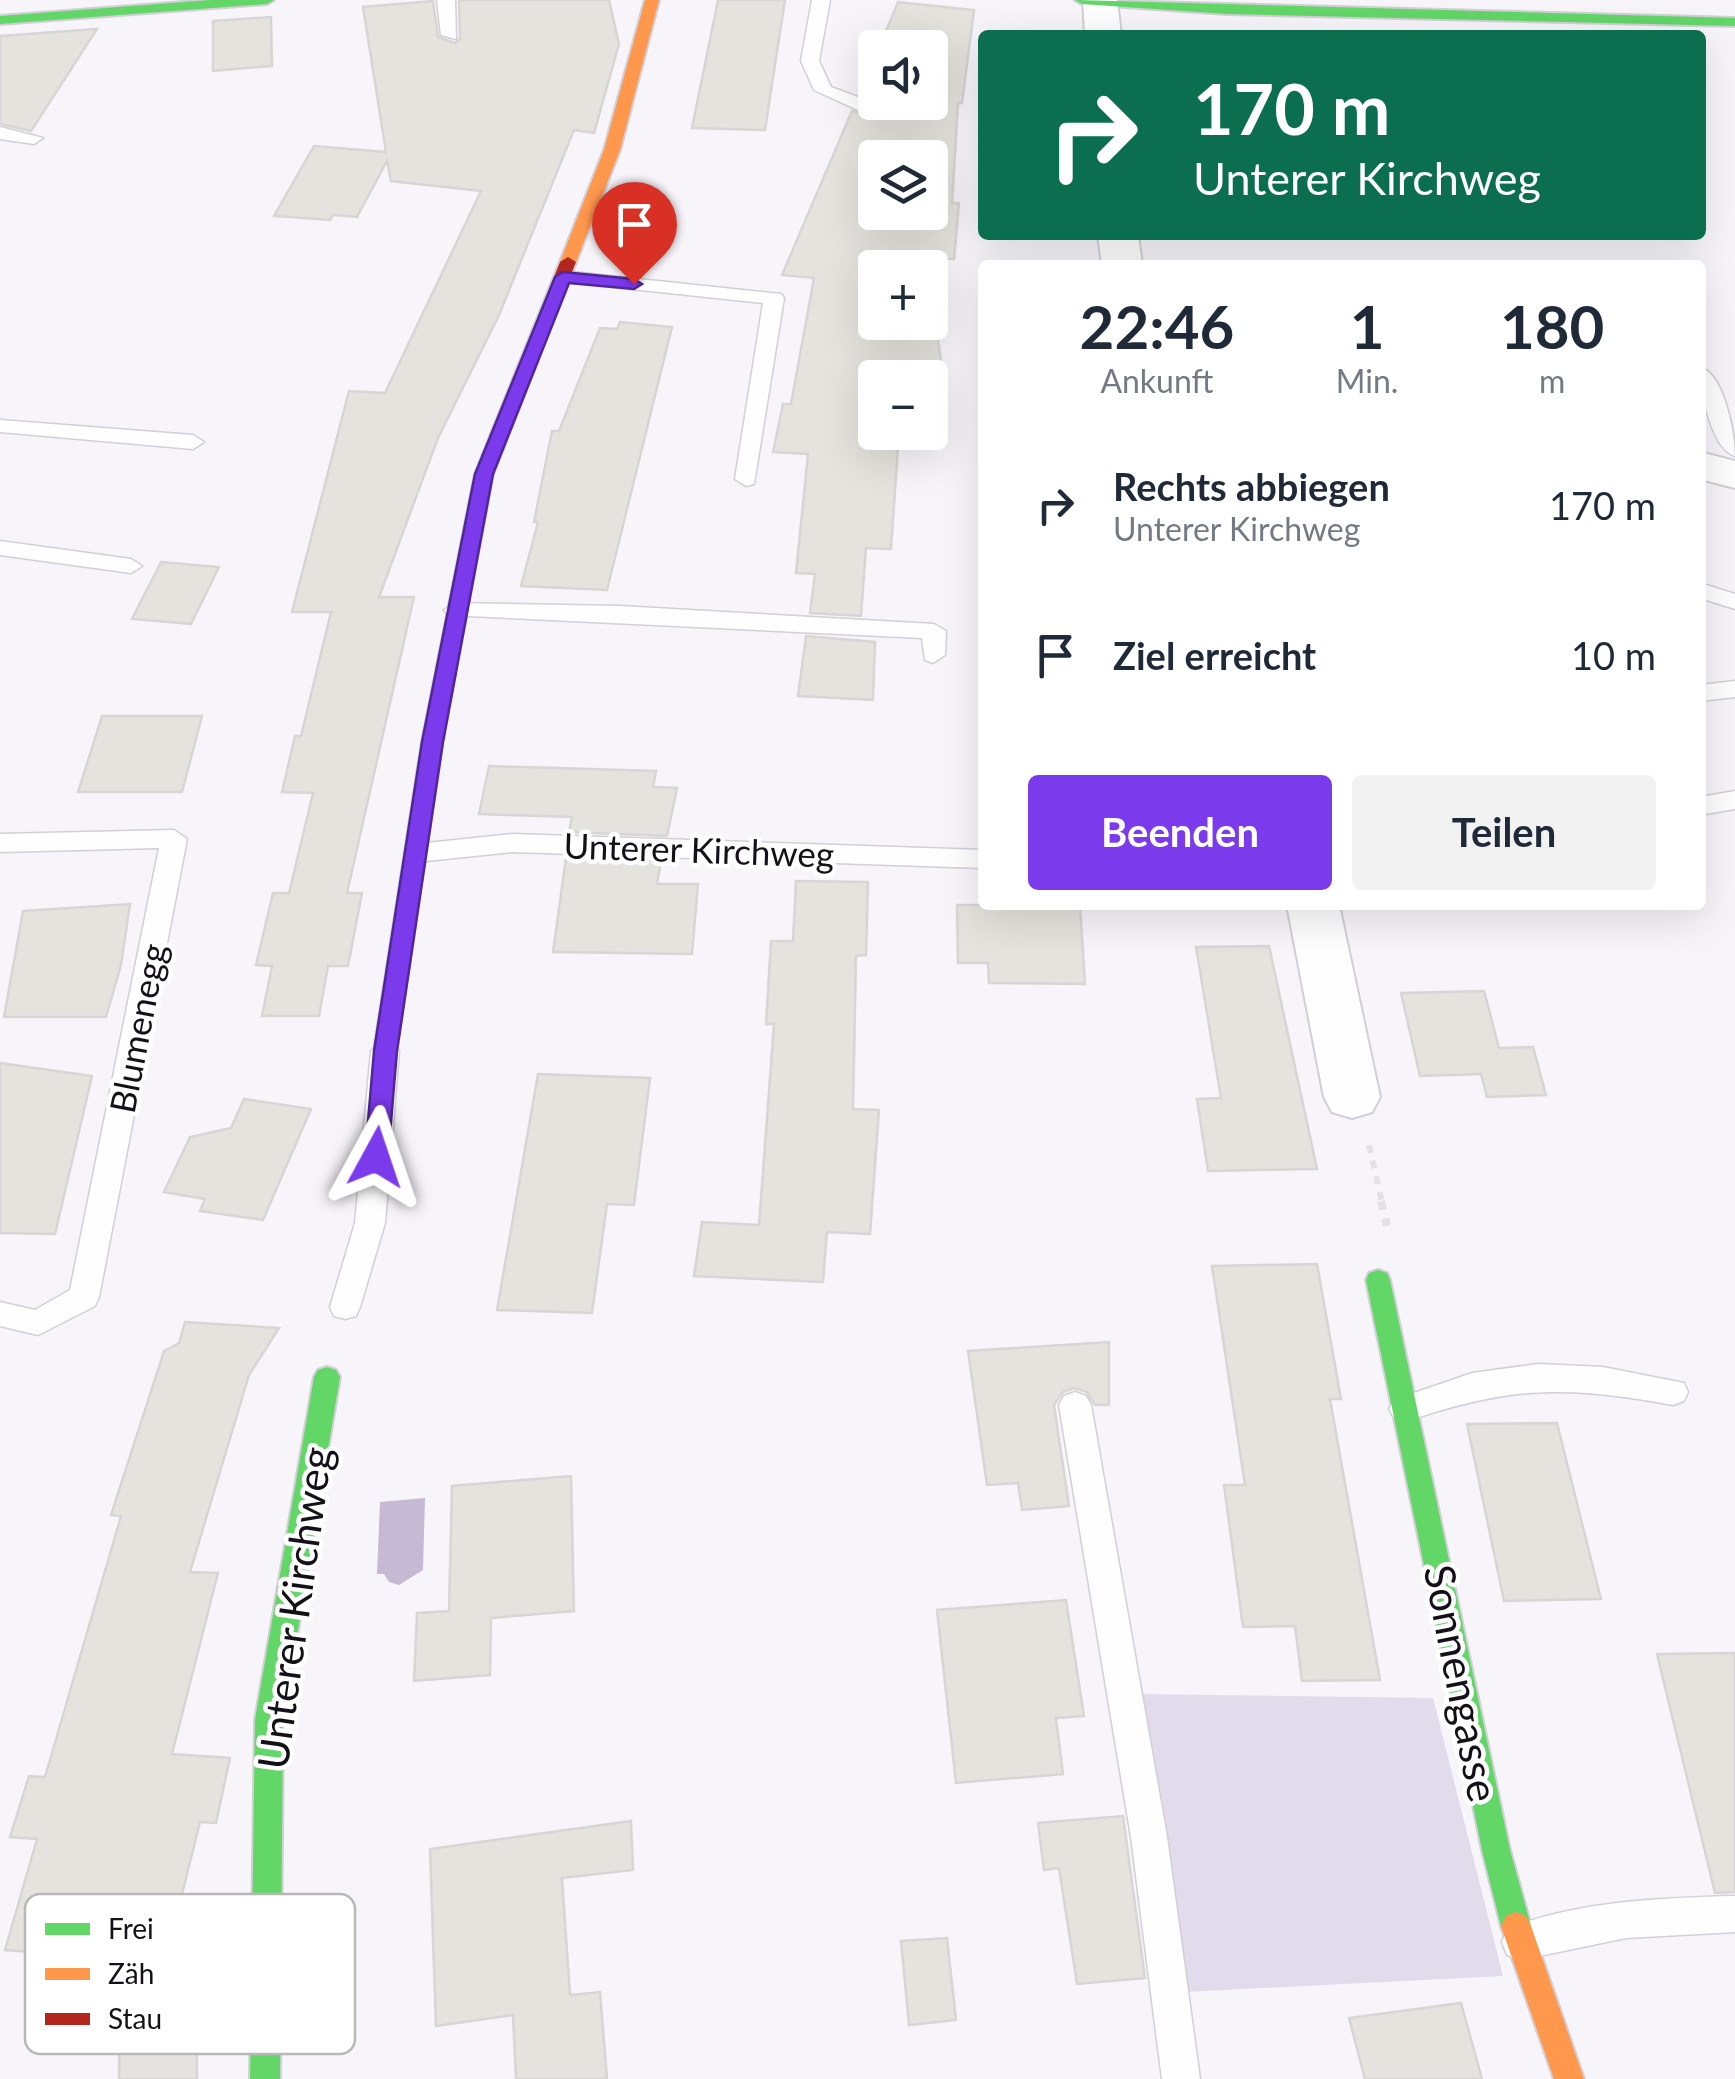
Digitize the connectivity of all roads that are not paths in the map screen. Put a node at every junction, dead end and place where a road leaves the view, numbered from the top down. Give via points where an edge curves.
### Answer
1 (267, 0) edge
2 (446, 0) edge
3 (652, 0) edge
4 (821, 0) edge
5 (1448, 8) edge
6 (1096, 9) edge
7 (1496, 9) edge
8 (0, 20) edge
9 (1735, 22) edge
10 (450, 36) dead end
11 (858, 105) edge
12 (0, 133) edge
13 (34, 138) dead end
14 (563, 277) junction
15 (1706, 386) edge
16 (0, 426) edge
17 (193, 442) dead end
18 (1735, 449) edge
19 (1706, 468) edge
20 (1735, 476) edge
21 (746, 479) dead end
22 (0, 548) edge
23 (130, 566) dead end
24 (1706, 592) edge
25 (1735, 602) edge
26 (456, 610) junction
27 (934, 655) dead end
28 (1735, 689) edge
29 (1706, 693) edge
30 (1735, 800) edge
31 (1706, 805) edge
32 (0, 843) edge
33 (417, 853) junction
34 (978, 858) edge
35 (1313, 910) edge
36 (385, 1051) joint
37 (1352, 1097) road end
38 (1378, 1280) road end
39 (345, 1306) dead end
40 (0, 1314) edge
41 (326, 1377) dead end
42 (1673, 1392) dead end
43 (1075, 1405) dead end
44 (1406, 1408) junction
45 (267, 1894) edge
46 (1735, 1914) edge
47 (1520, 1942) junction
48 (264, 2054) edge
49 (264, 2079) edge
50 (1181, 2079) edge
51 (1569, 2079) edge

1 - 8 street
2 - 10 lane
3 - 14 street via 612,150
4 - 11 lane via 810,61 823,90
5 - 6 street
5 - 7 street
7 - 9 street
12 - 13 lane
14 - 21 lane via 774,298
14 - 26 street via 484,474
15 - 18 lane
16 - 17 lane
19 - 20 street
22 - 23 lane
24 - 25 lane
26 - 27 lane via 934,631
26 - 33 street
28 - 29 lane
30 - 31 lane
32 - 40 lane, Blumenegg via 174,839 84,1298 38,1323
33 - 34 lane, Unterer Kirchweg via 512,844
33 - 36 street
35 - 37 street
36 - 39 lane via 370,1223
38 - 44 street, Sonnengasse
41 - 45 street, Unterer Kirchweg via 269,1720
42 - 44 lane via 1601,1377 1522,1375 1440,1393
43 - 50 lane via 1143,1798
44 - 47 street, Sonnengasse
46 - 47 lane via 1687,1914
47 - 51 street, Sonnengasse
48 - 49 street, Unterer Kirchweg

